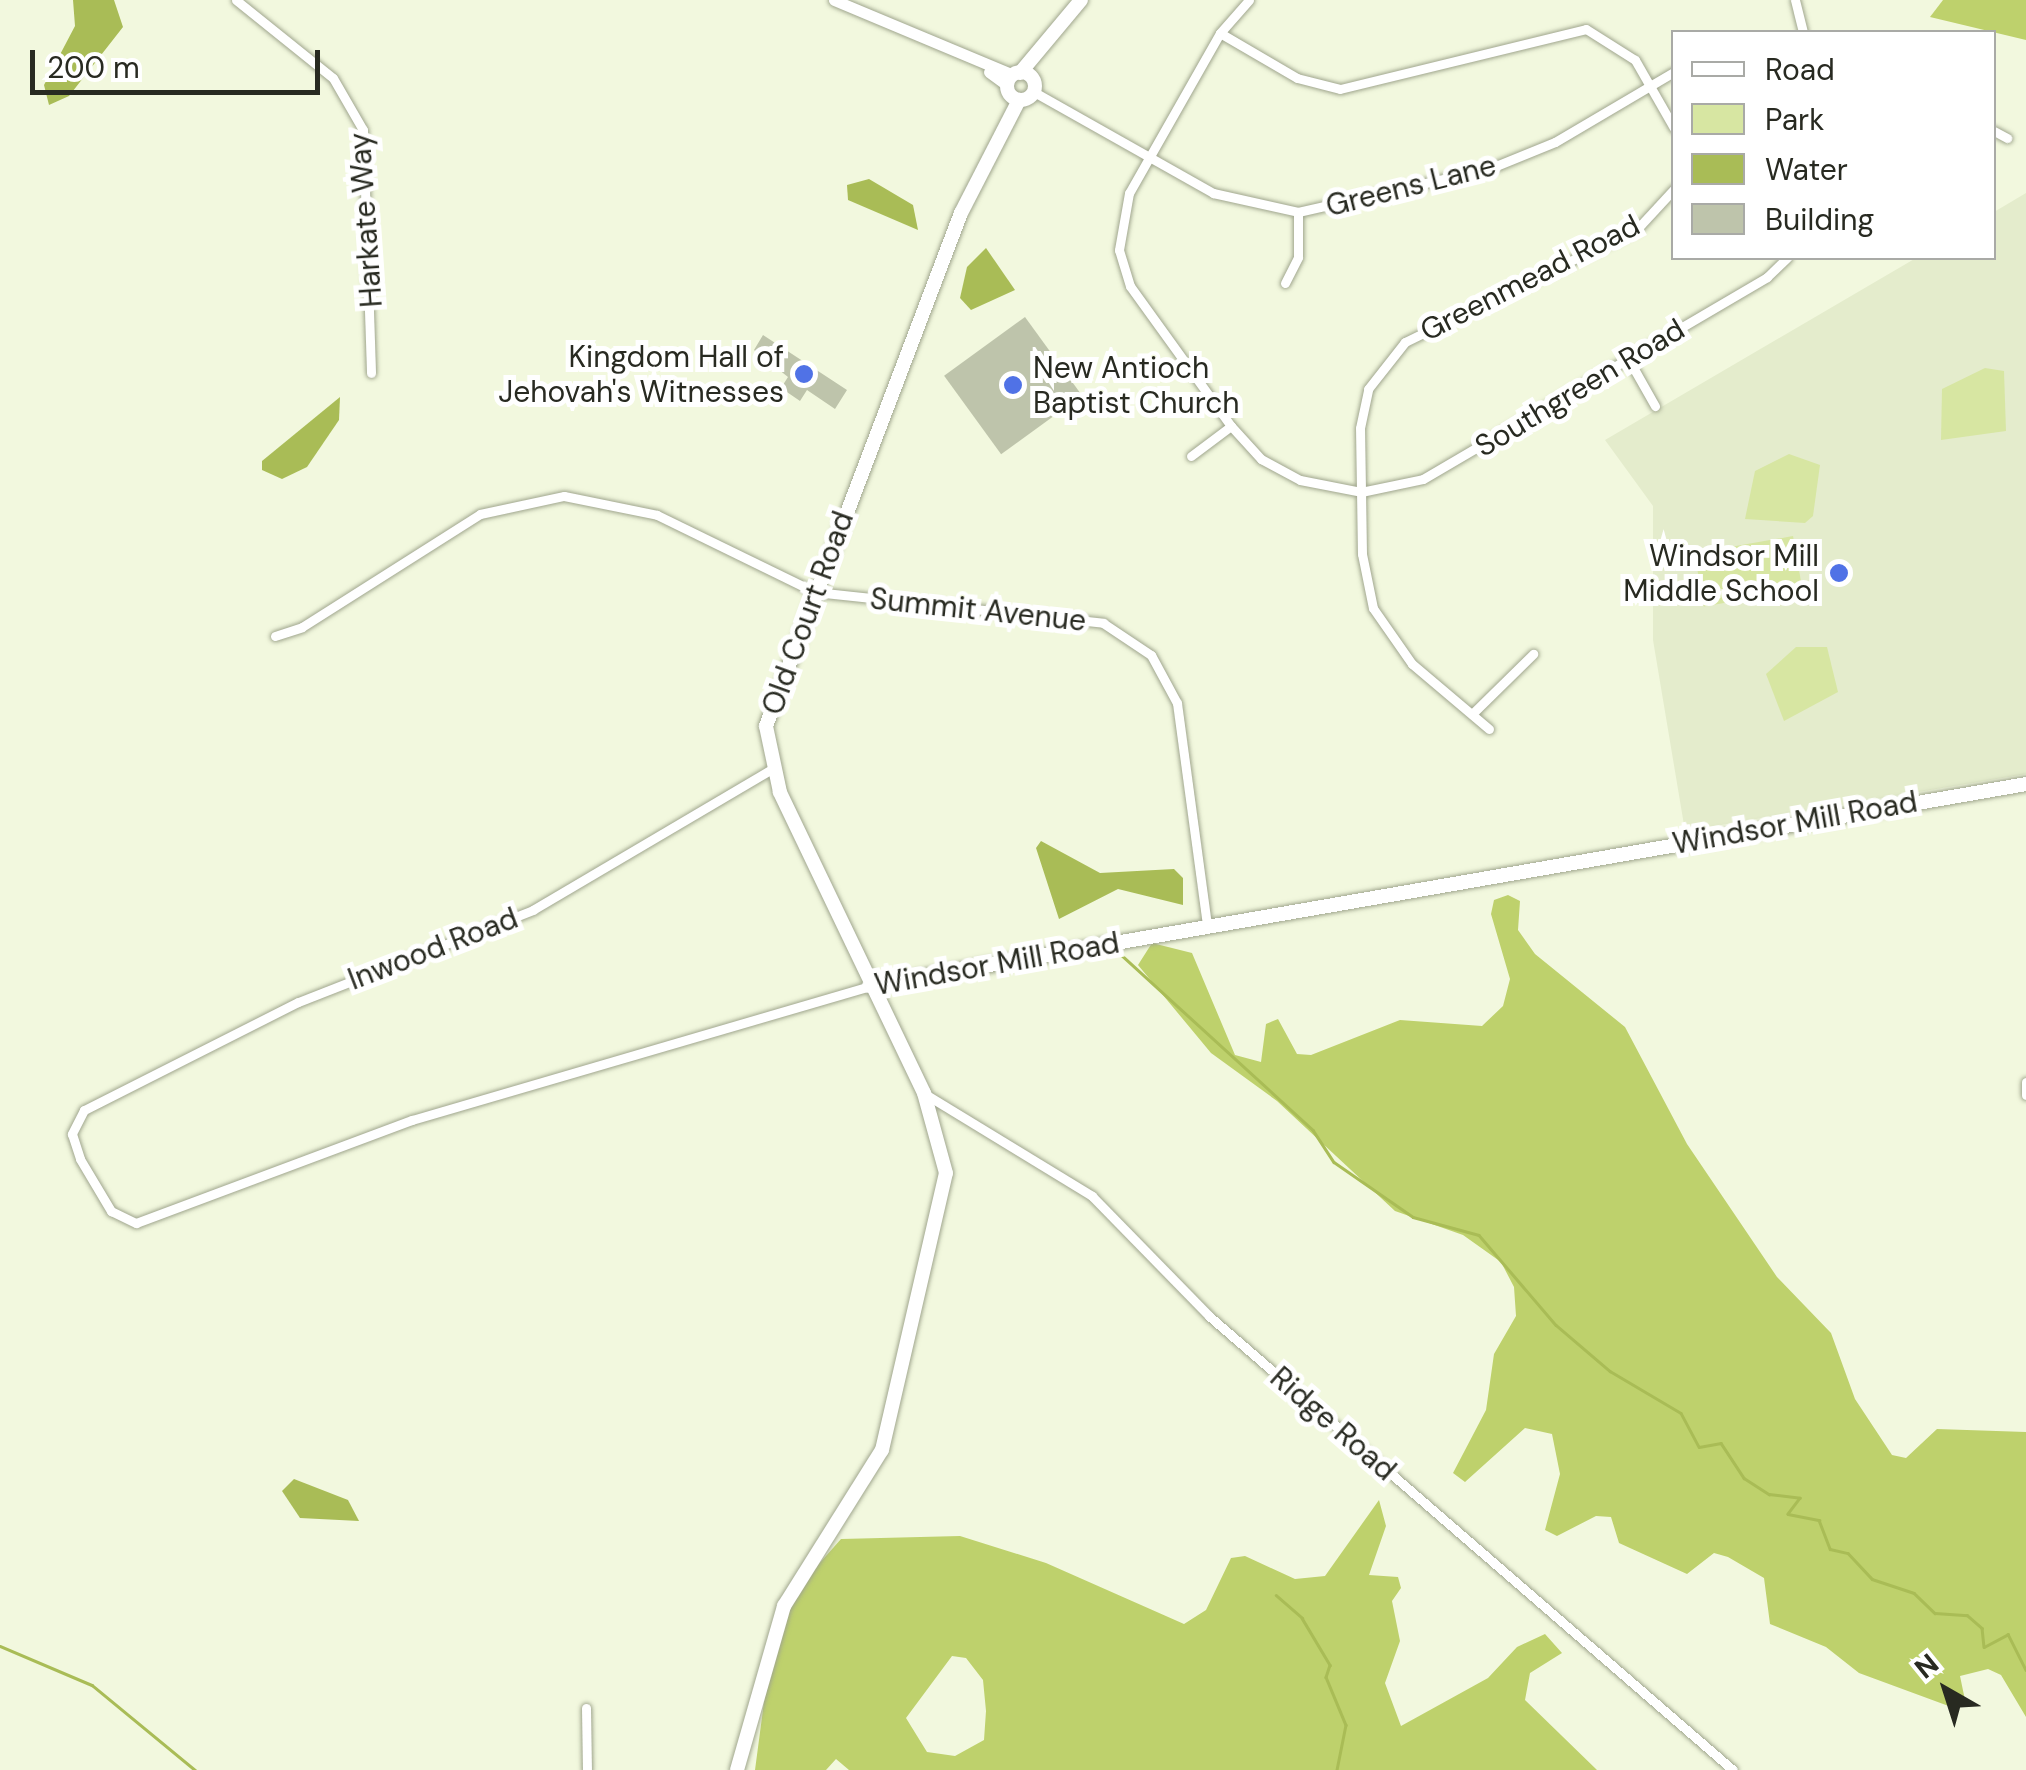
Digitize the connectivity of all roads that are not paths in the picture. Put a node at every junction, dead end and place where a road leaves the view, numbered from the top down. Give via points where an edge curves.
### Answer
1 (834, 0) edge
2 (1081, 0) edge
3 (1250, 0) edge
4 (1795, 0) edge
5 (243, 2) edge
6 (1802, 30) edge
7 (1220, 33) junction
8 (1671, 74) edge
9 (1016, 84) junction
10 (1652, 86) junction
11 (1034, 92) joint
12 (1671, 122) edge
13 (1996, 132) edge
14 (2007, 138) dead end
15 (1150, 158) junction
16 (1671, 192) edge
17 (1298, 212) junction
18 (1783, 260) edge
19 (1286, 283) dead end
20 (1629, 360) junction
21 (371, 373) dead end
22 (1656, 406) dead end
23 (1231, 426) junction
24 (1192, 456) dead end
25 (1362, 492) junction
26 (815, 592) junction
27 (275, 636) dead end
28 (1532, 654) dead end
29 (1472, 714) junction
30 (1489, 729) dead end
31 (772, 769) junction
32 (2026, 784) edge
33 (1208, 926) junction
34 (869, 986) junction
35 (2026, 1082) edge
36 (924, 1093) junction
37 (2026, 1095) edge
38 (84, 1110) joint
39 (586, 1708) dead end
40 (587, 1770) edge
41 (737, 1770) edge
42 (1734, 1770) edge

1 - 9 street
2 - 9 main road, Old Court Road
3 - 7 street
4 - 6 street
5 - 21 street, Harkate Way via 334,78 363,130
7 - 10 street via 1297,78 1340,90 1586,29 1623,47
7 - 15 street
8 - 10 street, Greens Lane
9 - 11 main road
9 - 26 main road, Old Court Road
10 - 12 street
10 - 17 street, Greens Lane via 1555,142 1491,168
11 - 15 street, Greens Lane
13 - 14 street
15 - 17 street, Greens Lane via 1213,193
15 - 23 street via 1122,213 1122,269
16 - 25 street, Greenmead Road via 1638,228 1390,354 1362,408
17 - 19 street via 1298,257
18 - 20 street, Southgreen Road
20 - 22 street
20 - 25 street, Southgreen Road via 1424,479
23 - 24 street
23 - 25 street via 1282,472
25 - 29 street, Greenmead Road via 1366,583 1384,630
26 - 27 street via 647,511 564,496 480,514 302,627
26 - 31 main road, Old Court Road via 766,726
26 - 33 street, Summit Avenue via 1085,618 1137,642 1163,670 1176,703
28 - 29 street
29 - 30 street, Greenmead Road
31 - 34 main road, Old Court Road
31 - 38 street, Inwood Road via 532,910 298,1002
32 - 33 main road, Windsor Mill Road
33 - 34 main road, Windsor Mill Road
34 - 36 main road, Old Court Road
34 - 38 street, Windsor Mill Road via 412,1120 136,1223 111,1211 80,1158 72,1134
35 - 37 street
36 - 41 main road, Old Court Road via 944,1143 945,1188 890,1425 864,1490 809,1558 784,1606
36 - 42 street, Ridge Road via 1092,1196 1209,1316
39 - 40 street

